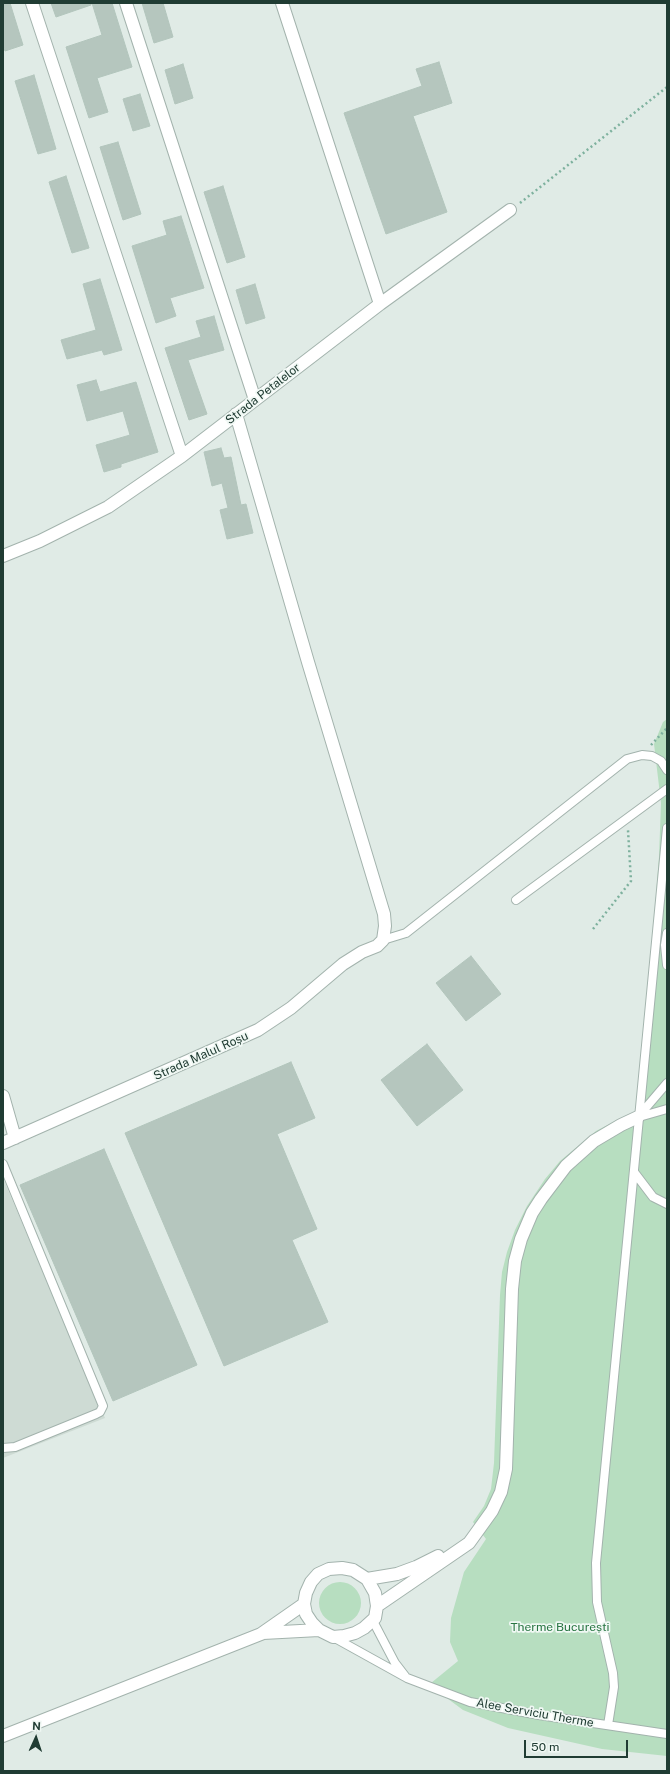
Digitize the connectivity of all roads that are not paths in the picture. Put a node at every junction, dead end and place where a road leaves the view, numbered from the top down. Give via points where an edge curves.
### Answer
1 (32, 3) edge
2 (126, 3) edge
3 (282, 3) edge
4 (510, 210) road end
5 (380, 304) junction
6 (255, 400) junction
7 (236, 414) junction
8 (182, 456) junction
9 (3, 556) edge
10 (667, 770) edge
11 (667, 789) edge
12 (667, 828) edge
13 (516, 900) dead end
14 (667, 933) edge
15 (383, 940) junction
16 (667, 965) edge
17 (667, 1083) edge
18 (3, 1096) edge
19 (667, 1109) edge
20 (638, 1117) junction
21 (15, 1138) junction
22 (3, 1143) edge
23 (3, 1164) edge
24 (634, 1172) junction
25 (667, 1204) edge
26 (3, 1448) edge
27 (469, 1543) junction
28 (367, 1579) junction
29 (304, 1604) junction
30 (377, 1606) junction
31 (373, 1620) junction
32 (319, 1630) junction
33 (261, 1634) junction
34 (333, 1637) junction
35 (407, 1678) junction
36 (608, 1725) junction
37 (667, 1734) edge
38 (3, 1736) edge

1 - 8 street
2 - 6 street
3 - 5 street
4 - 5 street, Strada Petalelor
5 - 6 street, Strada Petalelor
6 - 7 street, Strada Petalelor
7 - 8 street, Strada Petalelor
7 - 15 street via 384,914
8 - 9 street, Strada Petalelor via 108,506 47,538
10 - 15 lane via 661,761 652,756 642,755 627,759 406,933
11 - 13 lane
12 - 20 lane
14 - 16 lane
15 - 21 street, Strada Malul Roșu via 377,946 343,964 291,1008 258,1030
17 - 20 lane
18 - 21 street
19 - 20 lane
20 - 24 lane
20 - 27 street via 605,1134 574,1158 549,1187 527,1225 518,1250 512,1289 504,1480 492,1511
21 - 22 street, Strada Malul Roșu
23 - 26 lane via 103,1406 96,1414 15,1447
24 - 25 lane via 653,1196
24 - 36 lane via 596,1570 597,1602 613,1673 614,1687
27 - 28 street via 397,1574
27 - 30 street
28 - 29 street via 354,1570 329,1569 318,1574 310,1582
28 - 30 street via 375,1592
29 - 32 street via 306,1614
29 - 33 street
30 - 31 street
31 - 34 street via 355,1633
31 - 35 lane via 395,1663
32 - 33 street
32 - 34 street
33 - 38 street
34 - 35 lane, Alee Serviciu Therme
35 - 36 lane, Alee Serviciu Therme via 470,1702
36 - 37 lane, Alee Serviciu Therme

